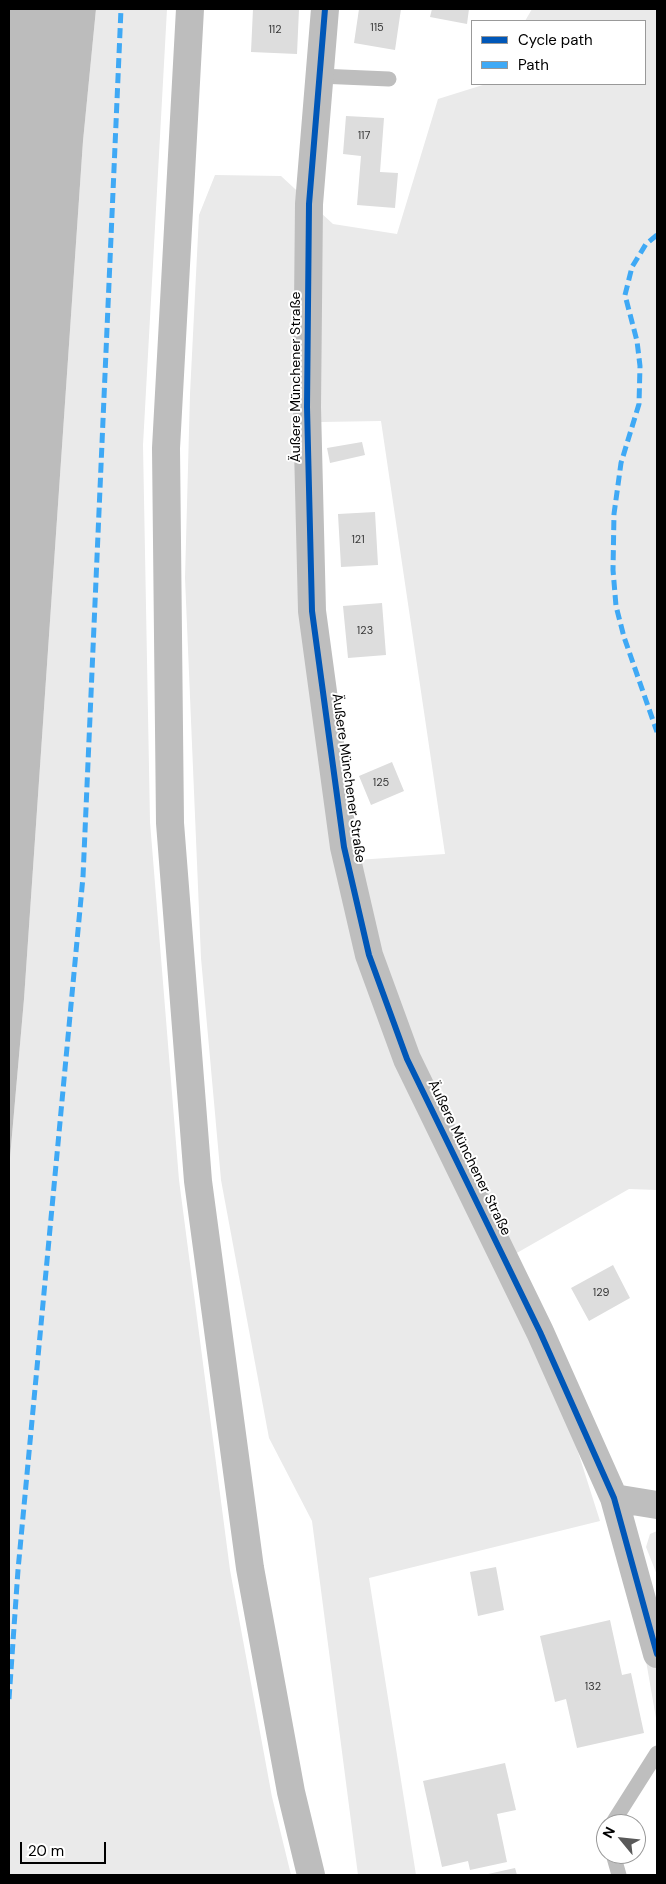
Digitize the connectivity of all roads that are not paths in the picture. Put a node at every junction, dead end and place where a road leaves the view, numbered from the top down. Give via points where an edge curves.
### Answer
1 (190, 9) edge
2 (325, 9) edge
3 (319, 76) junction
4 (388, 79) dead end
5 (614, 1498) junction
6 (657, 1505) edge
7 (657, 1654) edge
8 (657, 1753) edge
9 (618, 1814) edge
10 (311, 1875) edge

1 - 10 main road via 166,448 170,823 202,1210 250,1568 291,1792
2 - 3 street, Äußere Münchener Straße
3 - 4 lane
3 - 5 street, Äußere Münchener Straße via 309,204 307,407 312,611 344,847 369,955 407,1059 540,1332
5 - 6 street
5 - 7 street, Äußere Münchener Straße
8 - 9 lane

